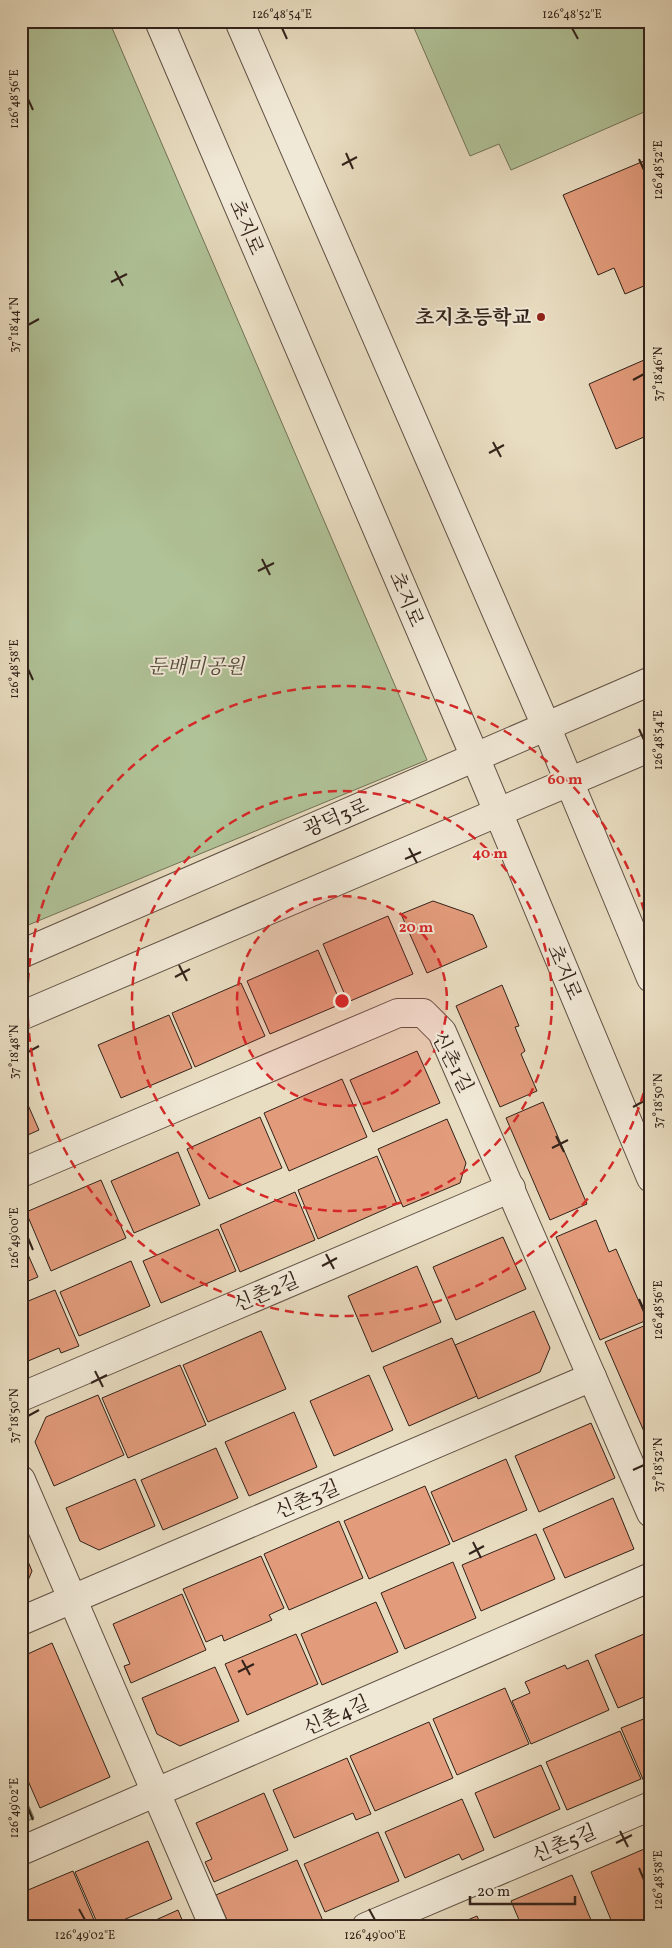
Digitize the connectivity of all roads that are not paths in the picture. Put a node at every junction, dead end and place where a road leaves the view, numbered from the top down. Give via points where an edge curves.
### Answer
1 (158, 21) edge
2 (239, 21) edge
3 (651, 681) edge
4 (546, 726) junction
5 (651, 747) edge
6 (476, 757) junction
7 (569, 782) junction
8 (498, 812) junction
9 (21, 954) edge
10 (651, 978) edge
11 (21, 1016) edge
12 (21, 1172) edge
13 (651, 1178) edge
14 (511, 1188) junction
15 (592, 1377) junction
16 (21, 1396) edge
17 (21, 1480) edge
18 (651, 1513) edge
19 (651, 1577) edge
20 (73, 1599) junction
21 (21, 1621) edge
22 (156, 1794) junction
23 (651, 1806) edge
24 (21, 1851) edge
25 (214, 1927) edge
26 (366, 1927) edge

1 - 6 street, 초지로
2 - 4 street
3 - 4 street, 광덕3로
4 - 6 street, 광덕3로
4 - 7 street
5 - 7 street
6 - 8 street, 초지로
6 - 9 street, 광덕3로
7 - 8 street
7 - 10 street
8 - 11 street
8 - 13 street, 초지로
12 - 14 street, 신촌1길 via 398,1013 423,1013 442,1032
14 - 15 street, 신촌1길
14 - 16 street, 신촌2길
15 - 18 street, 신촌1길
15 - 20 street, 신촌3길
17 - 20 street
19 - 22 street, 신촌4길
20 - 21 street, 신촌3길
20 - 22 street
22 - 24 street, 신촌4길
22 - 25 street
23 - 26 street, 신촌5길

